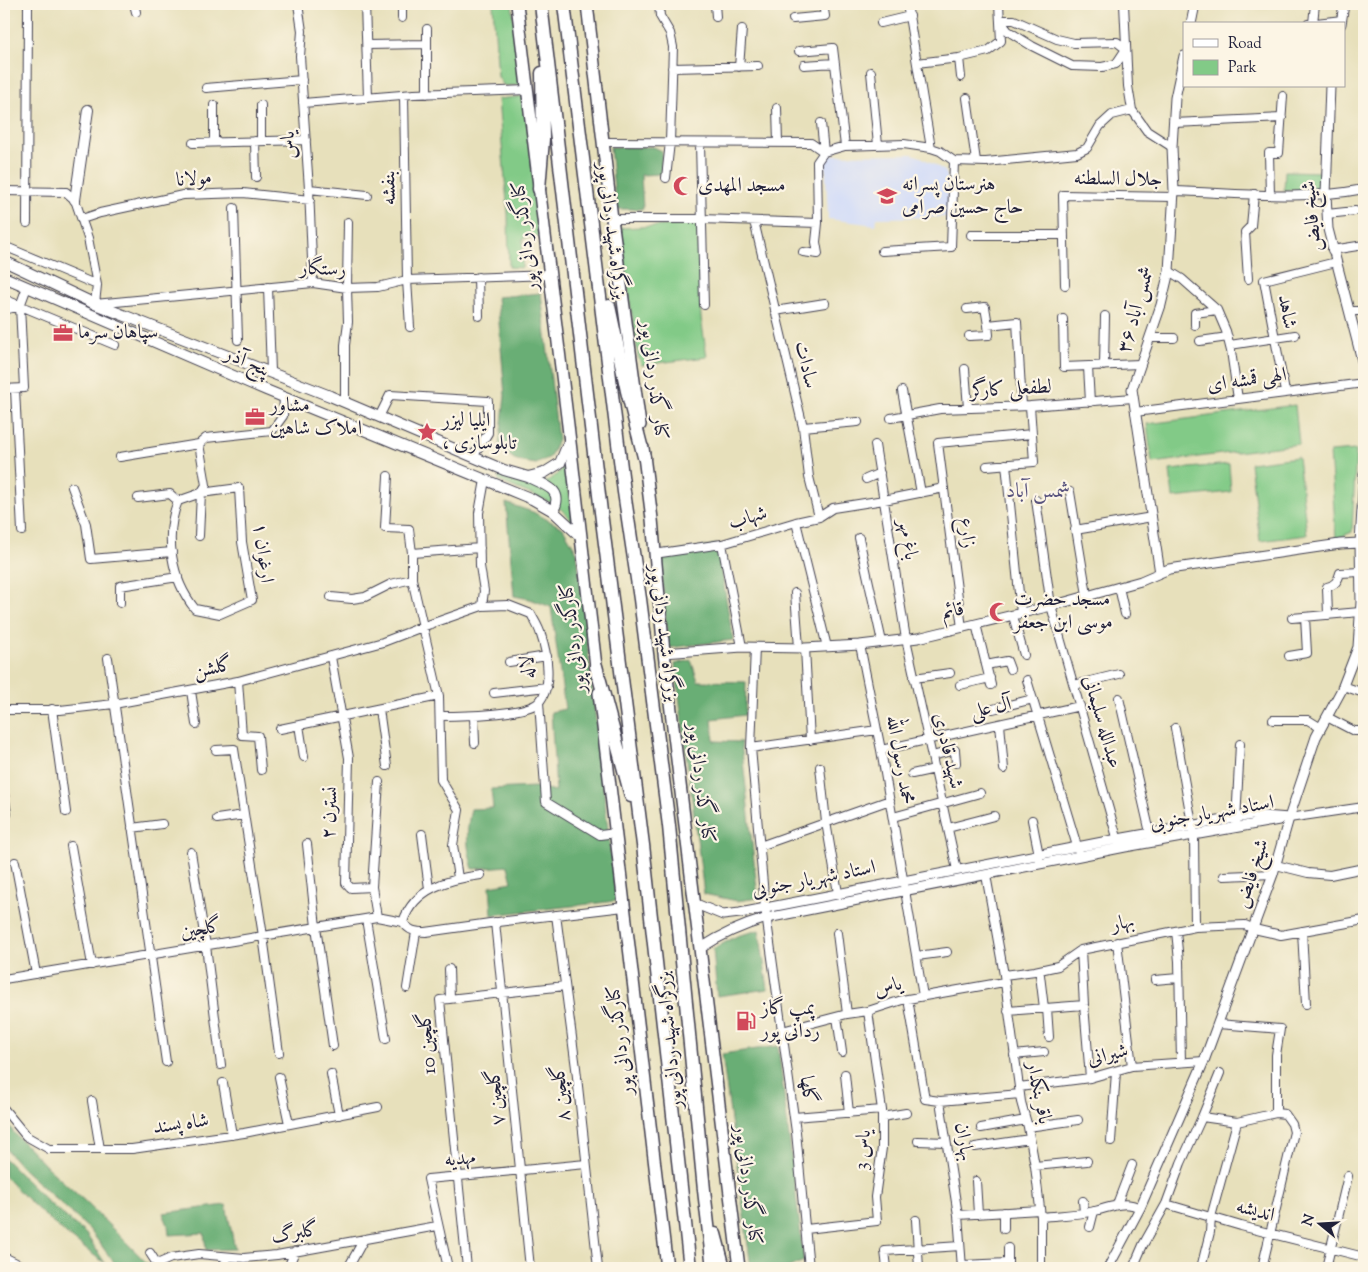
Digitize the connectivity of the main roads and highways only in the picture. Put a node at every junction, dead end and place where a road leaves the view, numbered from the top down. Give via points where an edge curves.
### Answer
1 (517, 4) edge
2 (564, 4) edge
3 (587, 4) edge
4 (541, 6) edge
5 (88, 110) dead end
6 (539, 189) junction
7 (75, 200) road end
8 (591, 220) junction
9 (4, 261) edge
10 (16, 267) junction
11 (7, 278) edge
12 (43, 278) junction
13 (38, 292) junction
14 (570, 438) junction
15 (644, 457) junction
16 (528, 477) junction
17 (553, 511) junction
18 (581, 537) junction
19 (596, 666) junction
20 (643, 845) junction
21 (704, 1190) junction
22 (4, 1258) edge
23 (24, 1268) edge
24 (666, 1268) edge
25 (690, 1268) edge
26 (713, 1268) edge
27 (724, 1268) edge
28 (739, 1268) edge

1 - 6 main road, کنارگذر ردانی پور
2 - 8 highway, بزرگراه شهید ردانی پور
3 - 15 main road, کنار گذر ردانی پور
4 - 6 highway via 543,139
4 - 20 highway, بزرگراه شهید ردانی پور
5 - 7 main road
6 - 14 main road, کنارگذر ردانی پور
8 - 15 highway
8 - 21 highway, بزرگراه شهید ردانی پور via 669,826
9 - 10 main road, پنج آذر
10 - 11 main road
10 - 12 main road, پنج آذر
11 - 13 main road, پنج آذر
12 - 13 main road
12 - 16 main road, پنج آذر via 96,304
13 - 17 main road, پنج آذر via 532,499
14 - 16 main road via 560,463 544,473
14 - 18 main road, کنارگذر ردانی پور
15 - 28 main road, کنار گذر ردانی پور via 664,653
16 - 17 main road, پنج آذر via 554,490 558,503
17 - 18 main road, پنج آذر
18 - 19 main road, کنارگذر ردانی پور
19 - 20 highway
19 - 24 main road, کنارگذر ردانی پور
20 - 25 highway, بزرگراه شهید ردانی پور
21 - 26 highway, بزرگراه شهید ردانی پور
21 - 27 highway
22 - 23 main road

